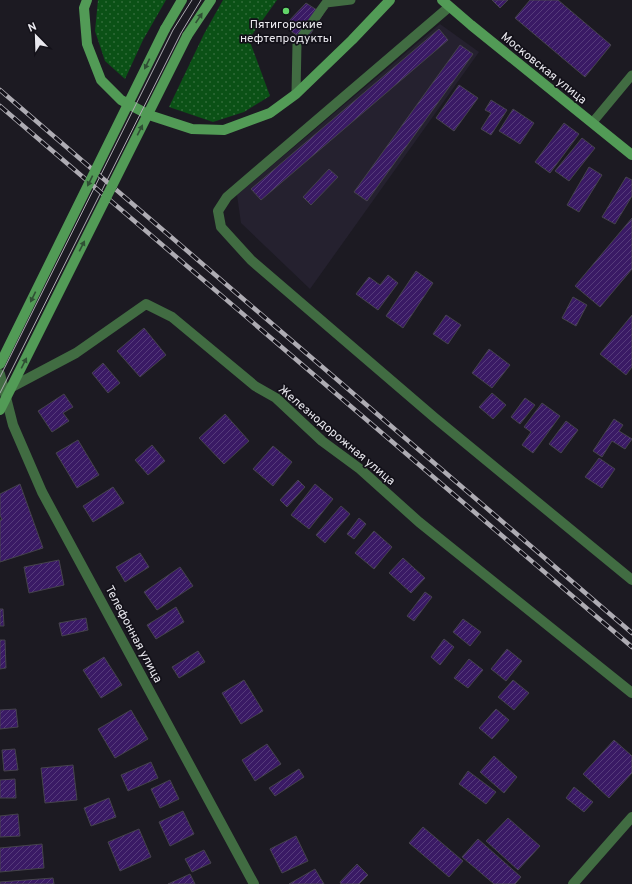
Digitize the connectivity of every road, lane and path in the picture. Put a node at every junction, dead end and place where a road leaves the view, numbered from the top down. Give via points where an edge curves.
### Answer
1 (87, 0) edge
2 (182, 0) edge
3 (211, 0) edge
4 (351, 0) edge
5 (390, 0) edge
6 (445, 4) edge
7 (632, 75) edge
8 (296, 94) junction
9 (592, 123) junction
10 (632, 155) edge
11 (0, 364) edge
12 (0, 374) edge
13 (4, 391) junction
14 (0, 410) edge
15 (632, 580) edge
16 (632, 693) edge
17 (632, 818) edge
18 (254, 884) edge
19 (573, 884) edge

1 - 8 main road via 84,8 88,44 101,80 121,100 149,115 192,129 224,130 270,113
2 -> 11 main road, bridge via 165,29
14 -> 3 main road, bridge via 187,36
4 - 8 lane via 326,3 297,43
5 - 8 main road
6 - 9 main road, Московская улица
6 - 15 street via 227,197 218,211 221,227 250,260 435,418
7 - 9 lane
9 - 10 main road, Московская улица
12 - 13 street
13 - 16 street, Железнодорожная улица via 76,354 146,304 172,317 255,386 276,398 322,442 360,469 420,522
13 - 18 street, Телефонная улица via 13,425 42,492
17 - 19 street

